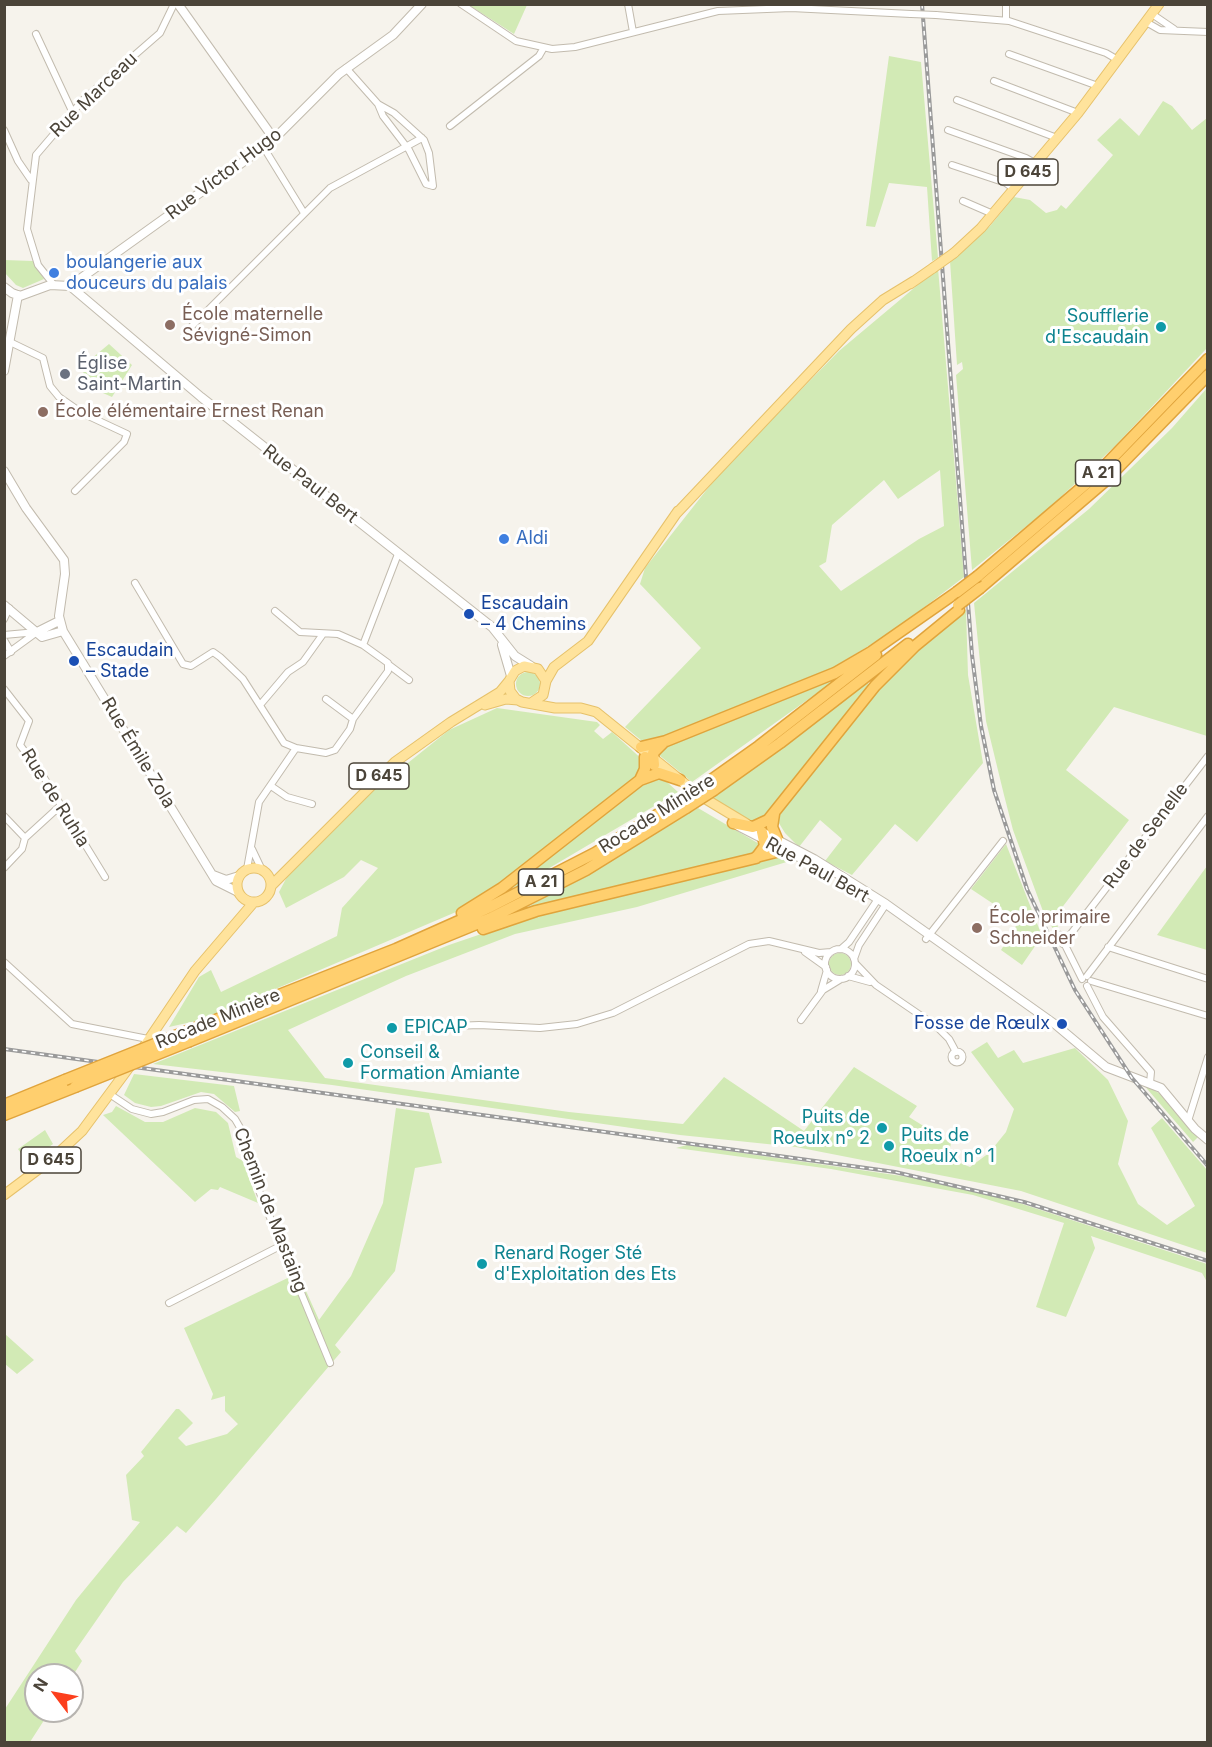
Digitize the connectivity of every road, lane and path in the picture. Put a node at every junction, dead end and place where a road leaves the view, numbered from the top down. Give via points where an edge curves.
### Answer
1 (176, 4) edge
2 (422, 4) edge
3 (461, 4) edge
4 (628, 4) edge
5 (709, 4) edge
6 (1006, 4) edge
7 (1159, 4) edge
8 (711, 12) junction
9 (1149, 18) junction
10 (1006, 20) junction
11 (1174, 30) junction
12 (633, 32) junction
13 (1208, 32) edge
14 (36, 34) dead end
15 (543, 49) junction
16 (1009, 54) dead end
17 (1118, 60) junction
18 (346, 68) junction
19 (994, 81) dead end
20 (1098, 86) junction
21 (957, 100) dead end
22 (378, 104) junction
23 (72, 111) junction
24 (1078, 112) junction
25 (450, 126) dead end
26 (4, 130) edge
27 (948, 130) dead end
28 (422, 138) junction
29 (1057, 138) junction
30 (274, 139) junction
31 (407, 147) junction
32 (264, 148) junction
33 (1035, 164) junction
34 (952, 165) dead end
35 (31, 180) junction
36 (1014, 189) junction
37 (963, 201) dead end
38 (304, 213) junction
39 (993, 214) junction
40 (54, 285) junction
41 (70, 286) junction
42 (4, 287) edge
43 (18, 295) junction
44 (190, 328) dead end
45 (10, 342) junction
46 (1208, 359) edge
47 (4, 371) edge
48 (1208, 375) edge
49 (4, 471) edge
50 (75, 491) dead end
51 (398, 554) junction
52 (135, 583) dead end
53 (957, 592) junction
54 (7, 606) edge
55 (959, 607) junction
56 (274, 611) dead end
57 (4, 619) edge
58 (59, 621) junction
59 (598, 626) junction
60 (63, 631) junction
61 (497, 632) junction
62 (4, 634) edge
63 (322, 634) junction
64 (39, 635) junction
65 (4, 640) edge
66 (363, 645) junction
67 (8, 654) edge
68 (389, 665) junction
69 (533, 666) junction
70 (510, 678) junction
71 (409, 680) dead end
72 (546, 684) junction
73 (4, 689) edge
74 (326, 699) dead end
75 (518, 700) junction
76 (531, 702) junction
77 (260, 705) junction
78 (474, 708) junction
79 (563, 708) junction
80 (353, 719) junction
81 (296, 748) junction
82 (1208, 756) edge
83 (648, 757) junction
84 (663, 774) junction
85 (640, 780) junction
86 (680, 780) junction
87 (271, 786) junction
88 (709, 787) junction
89 (312, 804) dead end
90 (682, 805) junction
91 (60, 806) junction
92 (774, 814) junction
93 (4, 816) edge
94 (1208, 816) edge
95 (733, 824) junction
96 (764, 835) junction
97 (25, 838) junction
98 (1003, 841) dead end
99 (251, 842) junction
100 (784, 850) junction
101 (756, 858) junction
102 (297, 860) junction
103 (4, 868) edge
104 (263, 869) junction
105 (243, 873) junction
106 (212, 874) junction
107 (105, 877) dead end
108 (272, 885) junction
109 (240, 894) junction
110 (876, 901) junction
111 (254, 902) junction
112 (884, 907) junction
113 (229, 930) junction
114 (1060, 935) dead end
115 (928, 937) junction
116 (433, 944) junction
117 (1063, 944) junction
118 (1108, 947) junction
119 (396, 949) junction
120 (799, 949) junction
121 (841, 949) junction
122 (831, 952) junction
123 (855, 961) junction
124 (4, 962) edge
125 (826, 968) junction
126 (7, 969) edge
127 (845, 977) junction
128 (1208, 979) edge
129 (1087, 980) junction
130 (876, 985) junction
131 (819, 994) junction
132 (1208, 1016) edge
133 (801, 1020) dead end
134 (430, 1027) dead end
135 (148, 1039) junction
136 (956, 1052) dead end
137 (1208, 1057) edge
138 (1150, 1083) junction
139 (111, 1095) junction
140 (4, 1105) edge
141 (4, 1115) edge
142 (1188, 1120) junction
143 (1208, 1140) edge
144 (4, 1195) edge
145 (282, 1245) junction
146 (169, 1303) dead end
147 (330, 1364) dead end

1 - 23 street, Rue Marceau via 160,33
1 - 30 street
2 - 18 street, Rue Victor Hugo via 393,35
3 - 15 street via 512,39
4 - 12 street
5 - 8 street
6 - 10 street
7 - 9 main road, D 645
8 - 10 street, bridge via 791,8
8 - 12 street
9 - 11 street
9 - 11 street via 1157,29
9 - 17 main road, D 645
10 - 17 street
11 - 13 street
12 - 15 street via 571,48
14 - 23 street
15 - 25 street
16 - 20 street
17 - 20 main road, D 645
18 - 22 street
18 - 30 street, Rue Victor Hugo
19 - 24 street
20 - 24 main road, D 645
21 - 29 street
22 - 28 street
22 - 31 street
23 - 35 street, Rue Marceau via 37,152
24 - 29 main road, D 645
26 - 35 street
27 - 33 street
28 - 31 street
28 - 31 street via 429,153 435,183 432,186 426,184
29 - 33 main road, D 645
30 - 32 street, Rue Victor Hugo
31 - 38 street via 330,188
32 - 38 street
32 - 41 street, Rue Victor Hugo
33 - 36 main road, D 645
34 - 36 street
35 - 40 street, Rue Marceau via 27,229 38,265
36 - 39 main road, D 645
37 - 39 street
38 - 44 street
39 - 59 main road, D 645, bridge via 954,253 914,281 835,348 750,434 675,515
40 - 41 street
40 - 43 street
41 - 51 street, Rue Paul Bert via 201,397
42 - 43 street
43 - 45 street
45 - 47 street
45 - 50 street via 43,358 51,389 66,402 127,435
46 - 53 highway, Rocade Minière / A 21, bridge via 1094,477
48 - 55 highway, Rocade Minière / A 21, bridge via 1127,460
49 - 58 street via 26,508 63,556
51 - 61 street, Rue Paul Bert
51 - 66 street
52 - 77 street via 183,664 191,666 213,652 240,674
53 - 83 highway via 835,673 666,741
53 - 88 highway, Rocade Minière / A 21
54 - 57 street
54 - 64 street
55 - 88 highway, Rocade Minière / A 21 via 780,743
55 - 92 highway via 869,692
56 - 63 street via 297,631
58 - 60 street, Rue Émile Zola
58 - 64 street
59 - 69 main road, D 645 via 564,654 544,665
59 - 72 main road, D 645 via 583,646 553,668
60 - 64 street
60 - 106 street, Rue Émile Zola
61 - 69 street, Rue Paul Bert via 515,656
61 - 70 street via 510,665
62 - 64 street
63 - 66 street via 345,637
63 - 77 street via 305,660 288,672
64 - 67 street
65 - 67 street
66 - 68 street
68 - 71 street
68 - 80 street
69 - 70 main road via 518,668
69 - 72 main road via 543,673
70 - 75 main road via 510,691
70 - 78 main road, D 645 via 500,692
72 - 76 main road via 542,697
72 - 79 main road via 552,702
73 - 91 street, Rue de Ruhla via 29,720 20,745
74 - 80 street
75 - 76 main road
75 - 78 main road, D 645 via 506,699
76 - 79 main road, Rue Paul Bert
77 - 81 street via 286,745
78 - 102 main road, D 645 via 395,762
79 - 83 main road, Rue Paul Bert via 593,711
80 - 81 street via 333,752
81 - 87 street
82 - 117 street, Rue de Senelle
83 - 84 main road, Rue Paul Bert
83 - 85 highway
83 - 86 main road, Rue Paul Bert
84 - 85 highway
84 - 86 highway
84 - 95 main road, Rue Paul Bert
85 - 119 highway via 491,896
86 - 96 main road, Rue Paul Bert via 711,804
87 - 89 street via 287,797
87 - 99 street via 258,806
88 - 90 highway, Rocade Minière / A 21, bridge
90 - 116 highway, Rocade Minière / A 21 via 578,874
90 - 119 highway, Rocade Minière / A 21 via 538,884
91 - 97 street
91 - 107 street, Rue de Ruhla
92 - 96 highway via 772,827
92 - 96 highway via 764,824
93 - 97 street
94 - 118 street
95 - 96 highway
95 - 96 street, Rue Paul Bert
96 - 100 street, Rue Paul Bert
96 - 101 highway via 764,850
96 - 110 street, Rue Paul Bert
97 - 103 street via 22,849
98 - 115 street
99 - 104 street via 255,859
99 - 105 street
100 - 101 highway
100 - 110 street, Rue Paul Bert
101 - 116 highway via 536,911 439,946
102 - 104 main road, D 645 via 280,868
102 - 108 main road, D 645
104 - 105 main road
104 - 108 main road
105 - 106 street via 226,880
105 - 109 main road
106 - 109 street, Rue Émile Zola via 219,884
108 - 111 main road via 267,896
109 - 111 main road
109 - 113 main road, D 645 via 238,913
110 - 112 street, Rue Paul Bert
110 - 121 street
111 - 113 main road, D 645
112 - 115 street, Rue Paul Bert
112 - 123 street via 859,945
113 - 135 main road, D 645
114 - 117 street
115 - 138 street, Rue Paul Bert via 1061,1029 1106,1067
116 - 141 highway, Rocade Minière / A 21, bridge
117 - 129 street
118 - 128 street
118 - 129 street
119 - 140 highway, Rocade Minière / A 21, bridge
120 - 122 street
120 - 125 street
120 - 134 street via 769,941 749,944 625,1007 577,1024 540,1028 479,1024
121 - 122 street
121 - 123 street via 850,952
122 - 125 street
123 - 127 street
123 - 130 street
124 - 126 street
125 - 127 street via 834,977
125 - 131 street
126 - 135 street via 28,982 75,1025
127 - 130 street
127 - 131 street
129 - 132 street
129 - 138 street via 1099,1011 1151,1072
130 - 136 street via 936,1026
131 - 133 street
135 - 139 main road, D 645
137 - 142 street
138 - 142 street, Rue Paul Bert via 1167,1093
139 - 144 main road, D 645 via 70,1143
139 - 145 street, Chemin de Mastaing via 147,1114 198,1099 212,1101 225,1110 240,1128 255,1181
142 - 143 street, Rue Paul Bert
145 - 146 street
145 - 147 street, Chemin de Mastaing

